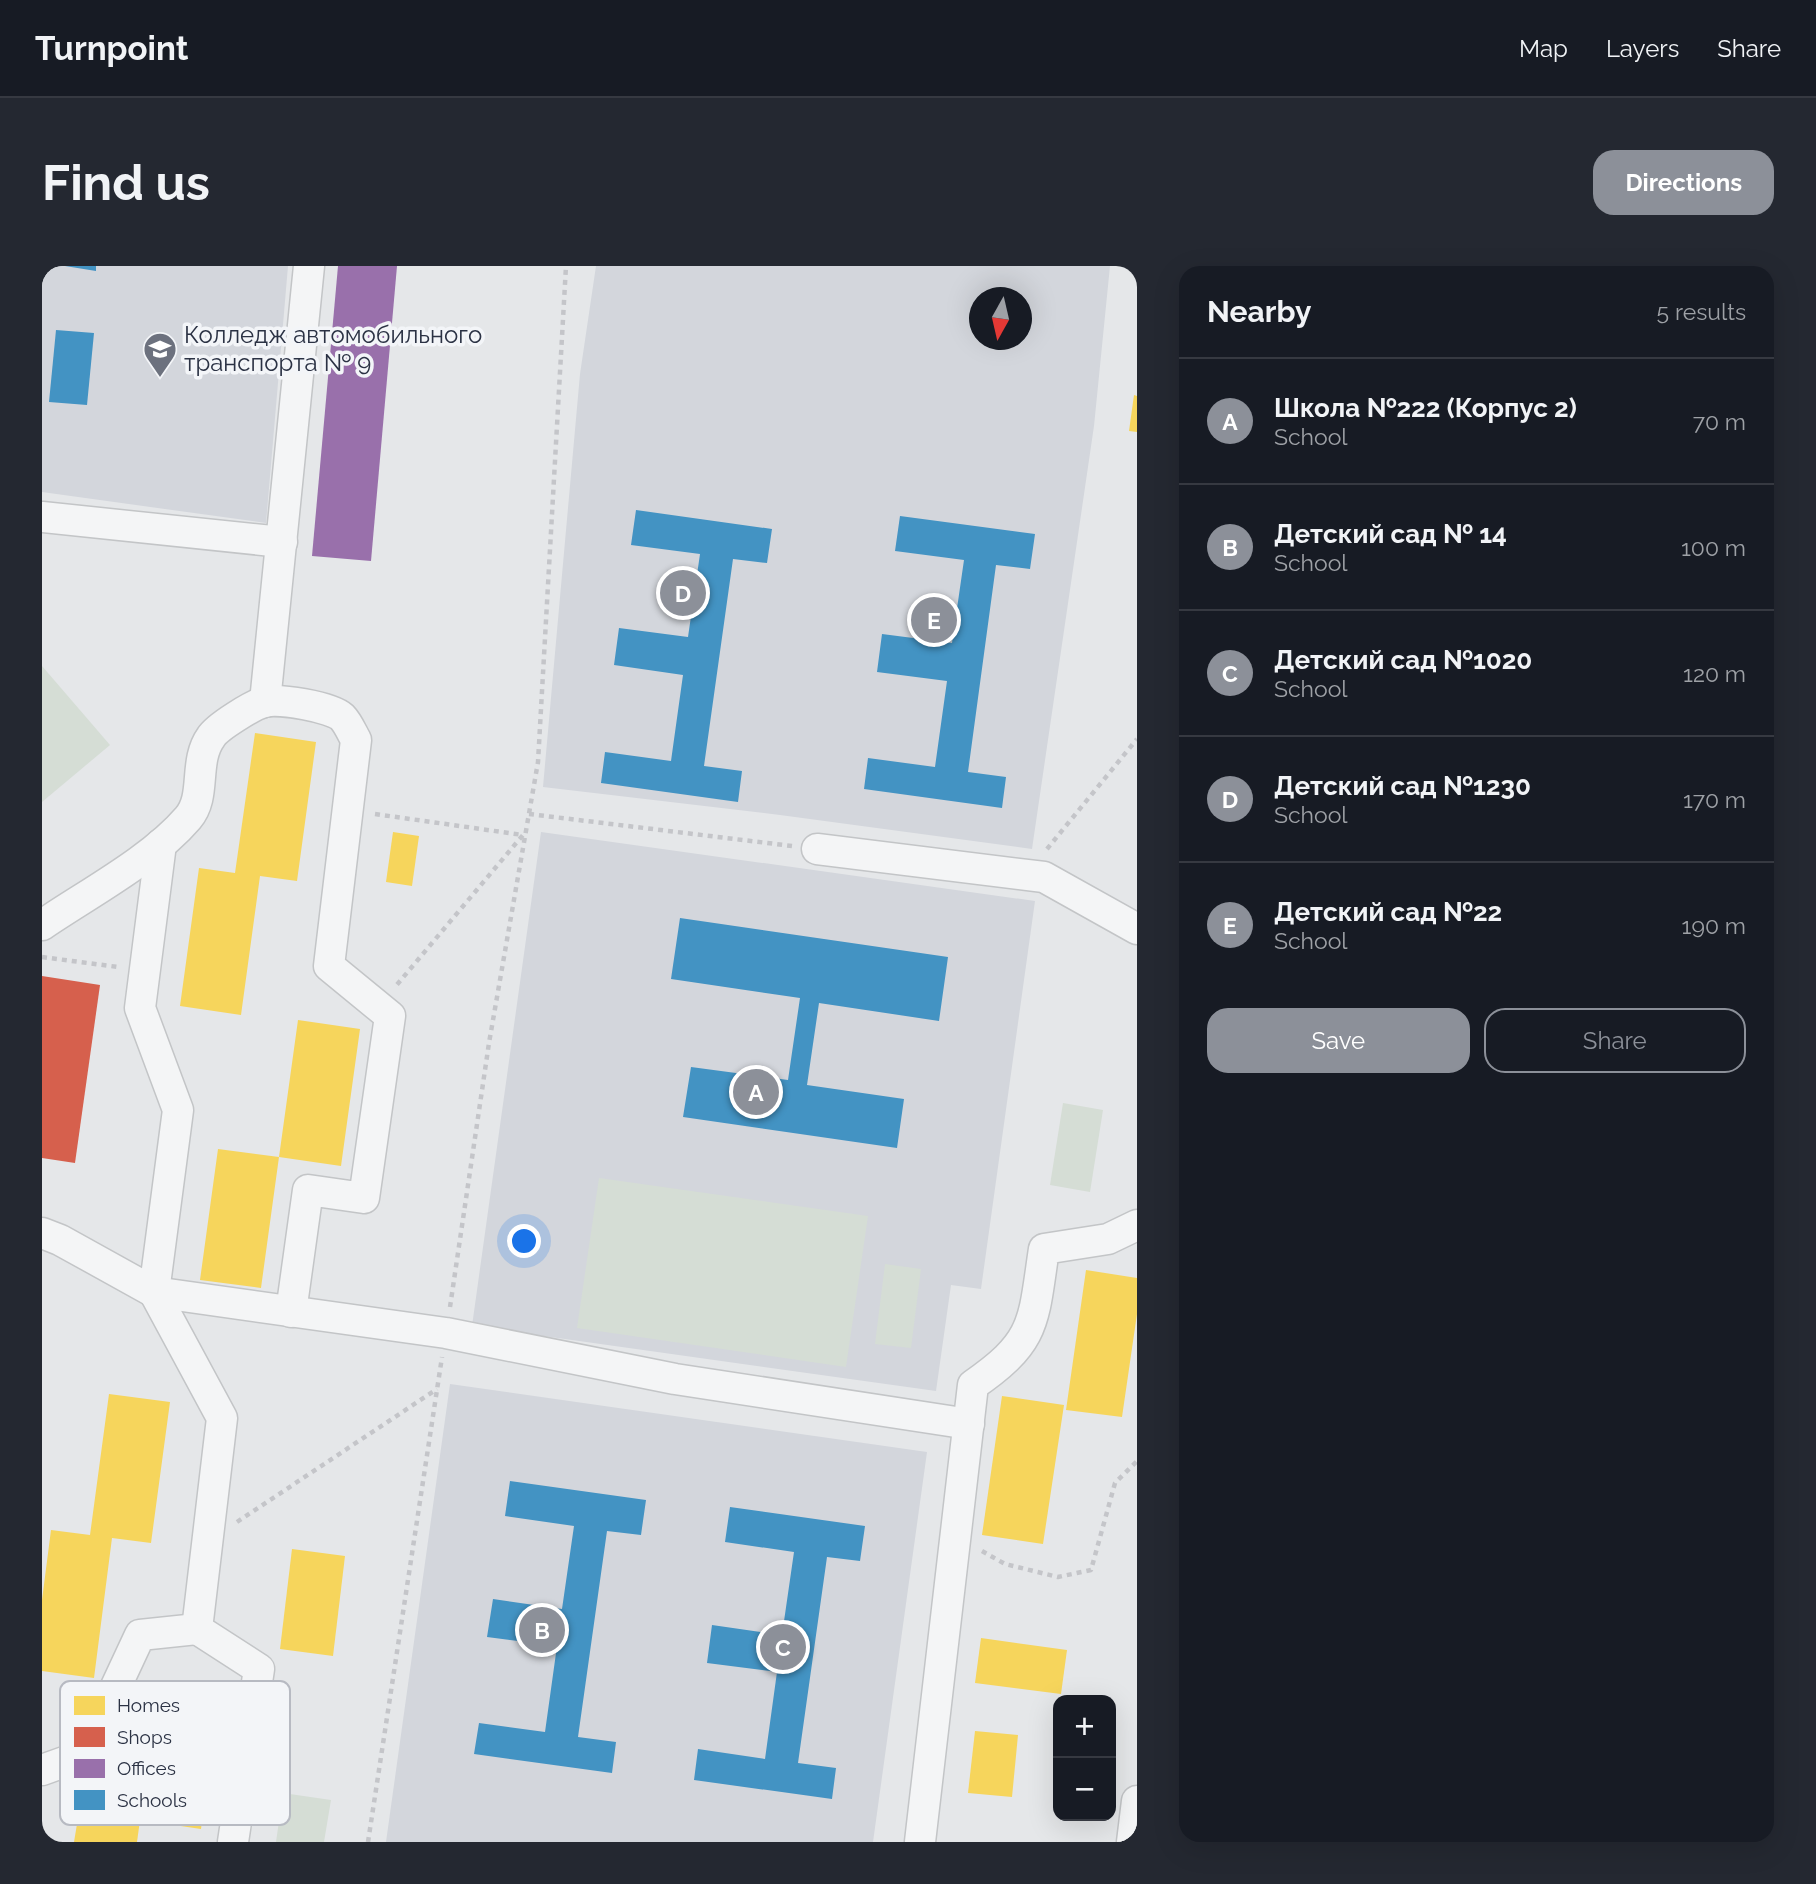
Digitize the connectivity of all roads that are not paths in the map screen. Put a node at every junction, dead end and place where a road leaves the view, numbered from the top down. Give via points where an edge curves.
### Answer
1 (309, 266) edge
2 (42, 517) edge
3 (282, 542) junction
4 (265, 702) junction
5 (161, 845) junction
6 (817, 849) road end
7 (42, 925) edge
8 (1137, 929) edge
9 (1137, 1225) edge
10 (42, 1233) edge
11 (154, 1292) junction
12 (291, 1312) junction
13 (970, 1424) junction
14 (197, 1629) junction
15 (118, 1681) edge
16 (257, 1681) edge
17 (60, 1763) edge
18 (42, 1770) edge
19 (1137, 1801) edge
20 (920, 1842) edge
21 (1132, 1842) edge

1 - 3 lane
2 - 3 lane
3 - 4 lane
4 - 5 lane via 211,736 199,766 198,799 190,816
4 - 12 lane via 312,706 341,716 356,740 329,966 390,1016 364,1198 308,1191
5 - 7 lane
5 - 11 lane via 140,1008 178,1110
6 - 8 lane via 1044,877
9 - 13 lane via 1108,1239 1044,1249 1034,1317 1021,1346 974,1385
10 - 11 lane
11 - 12 lane
11 - 14 lane via 222,1418
12 - 13 lane via 446,1333 675,1379
13 - 20 lane
14 - 15 lane via 140,1635
14 - 16 lane via 259,1669
17 - 18 lane
19 - 21 lane

